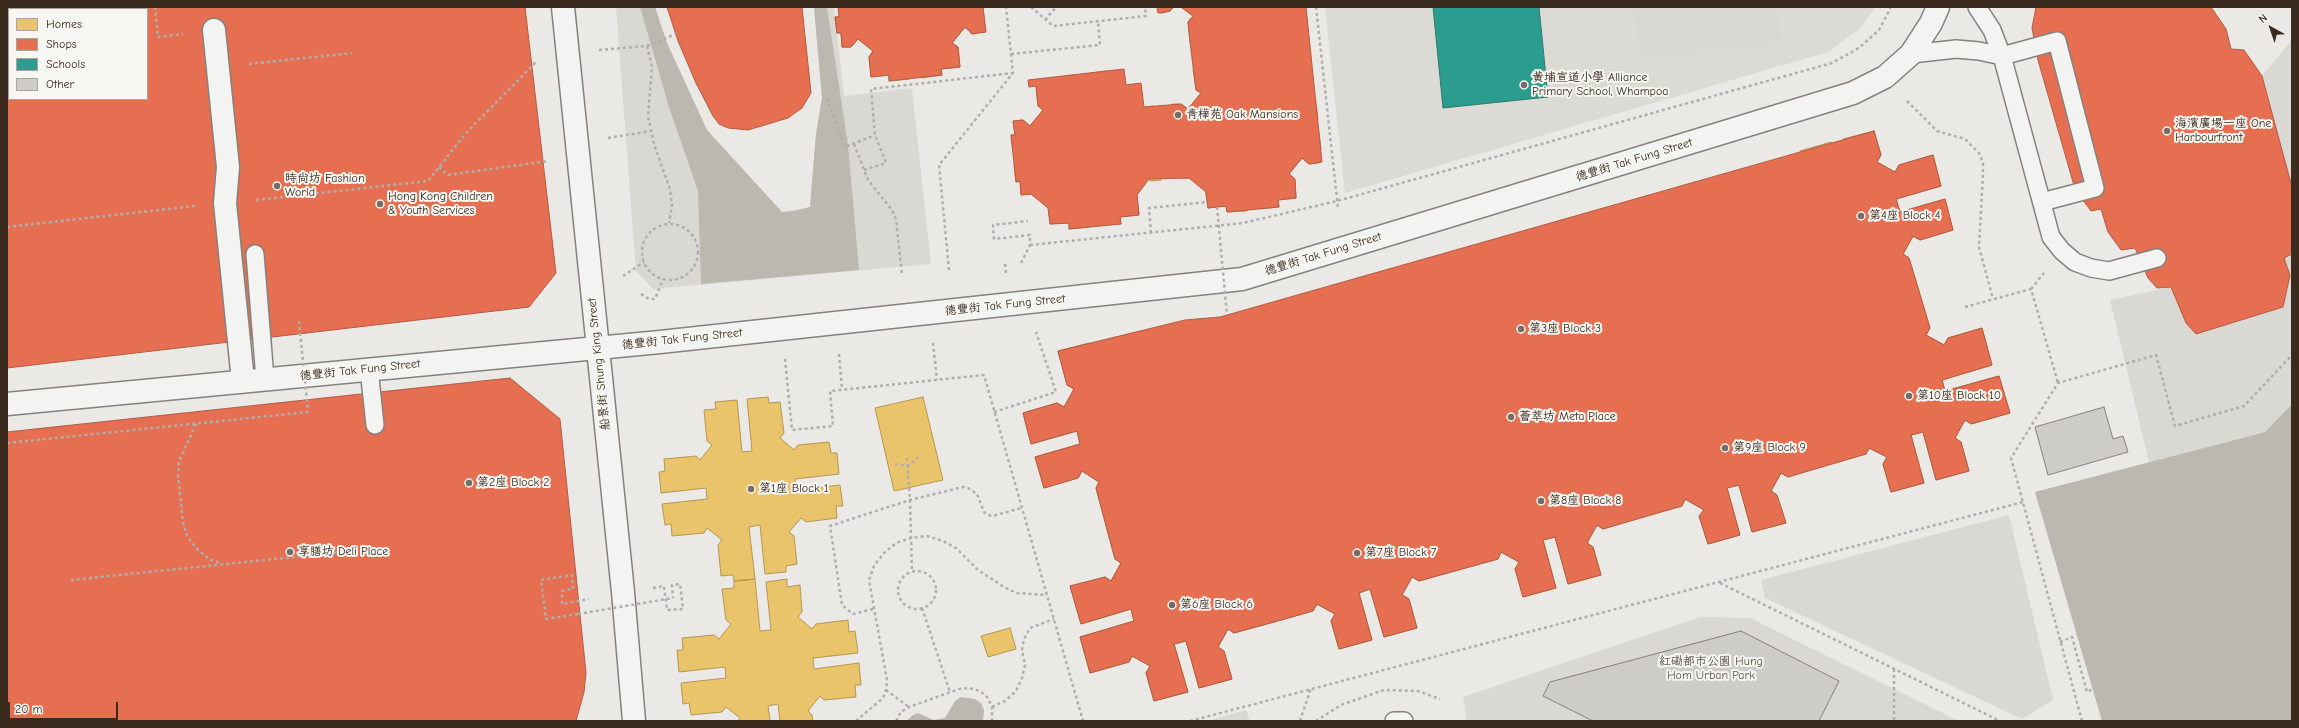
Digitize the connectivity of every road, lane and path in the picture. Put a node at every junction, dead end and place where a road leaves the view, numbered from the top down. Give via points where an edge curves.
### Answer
1 (155, 7) edge
2 (563, 7) edge
3 (1006, 7) edge
4 (1031, 7) edge
5 (1056, 7) edge
6 (1145, 7) edge
7 (1316, 7) edge
8 (1891, 7) edge
9 (1938, 7) edge
10 (1977, 7) edge
11 (1045, 20) junction
12 (1098, 21) junction
13 (214, 30) dead end
14 (676, 34) dead end
15 (158, 37) dead end
16 (647, 46) junction
17 (598, 50) dead end
18 (352, 53) dead end
19 (1011, 54) junction
20 (1911, 54) junction
21 (2002, 56) junction
22 (539, 59) dead end
23 (218, 67) junction
24 (1013, 73) junction
25 (828, 98) dead end
26 (1907, 101) dead end
27 (651, 131) junction
28 (875, 135) junction
29 (607, 138) dead end
30 (854, 144) junction
31 (548, 162) dead end
32 (864, 170) junction
33 (1337, 201) junction
34 (1207, 202) dead end
35 (2042, 202) junction
36 (1217, 207) dead end
37 (1338, 208) dead end
38 (1028, 221) dead end
39 (669, 223) junction
40 (1151, 233) junction
41 (1030, 245) junction
42 (255, 254) dead end
43 (2157, 258) dead end
44 (644, 262) junction
45 (1021, 263) dead end
46 (949, 270) dead end
47 (902, 275) dead end
48 (623, 276) dead end
49 (663, 279) junction
50 (641, 294) dead end
51 (1993, 299) junction
52 (1965, 307) dead end
53 (1227, 315) dead end
54 (299, 321) dead end
55 (1036, 332) dead end
56 (933, 342) dead end
57 (597, 347) junction
58 (839, 352) dead end
59 (2292, 355) edge
60 (785, 357) dead end
61 (369, 369) junction
62 (265, 379) junction
63 (937, 380) junction
64 (243, 381) junction
65 (2058, 383) junction
66 (842, 389) junction
67 (7, 404) edge
68 (994, 412) junction
69 (196, 424) junction
70 (375, 425) dead end
71 (7, 443) edge
72 (921, 455) dead end
73 (907, 458) dead end
74 (895, 464) dead end
75 (908, 466) junction
76 (910, 500) junction
77 (2023, 502) junction
78 (1022, 508) junction
79 (911, 538) junction
80 (352, 551) dead end
81 (222, 564) junction
82 (912, 571) junction
83 (71, 580) dead end
84 (1719, 583) junction
85 (652, 588) dead end
86 (1047, 595) junction
87 (589, 599) dead end
88 (922, 608) junction
89 (873, 609) junction
90 (1054, 619) junction
91 (2060, 642) junction
92 (1894, 669) junction
93 (1311, 688) junction
94 (2093, 689) dead end
95 (886, 690) junction
96 (950, 692) junction
97 (909, 707) junction
98 (992, 707) junction
99 (634, 721) edge
100 (856, 721) edge
101 (896, 721) edge
102 (992, 721) edge
103 (1083, 721) edge
104 (1190, 721) edge
105 (1300, 721) edge
106 (1394, 721) edge
107 (1404, 721) edge
108 (1894, 721) edge
109 (2000, 721) edge
110 (2082, 721) edge

1 - 15 path
2 - 57 street, 船景街 Shung King Street
3 - 19 path
4 - 11 path
5 - 11 path
6 - 12 path via 1146,16
7 - 33 path
8 - 33 path via 1879,30 1860,48 1832,63
9 - 20 street, 德豐街 Tak Fung Street
10 - 21 lane via 1992,30
11 - 12 path via 1053,26
12 - 19 path via 1100,45
13 - 23 street
14 - 16 path
16 - 17 path
16 - 27 path via 652,67 648,102
18 - 23 path
19 - 24 path
20 - 21 lane via 1956,49
20 - 57 street, 德豐街 Tak Fung Street via 1885,78 1853,93 1242,279
21 - 35 lane
21 - 35 lane via 2057,41 2095,188
22 - 31 path via 467,132 439,167 448,175
23 - 64 street via 228,167 225,203
24 - 28 path via 871,89
24 - 46 path via 939,166
25 - 30 path via 845,147
26 - 51 path via 1937,131 1965,139 1979,153 1983,173 1980,247
27 - 29 path
27 - 39 path via 670,189 672,206
28 - 30 path
28 - 32 path via 886,163
30 - 32 path
32 - 47 path via 868,180 896,219
33 - 37 path
33 - 40 path via 1243,223
34 - 40 path via 1149,208
35 - 43 lane via 2051,237 2075,262 2109,271
36 - 53 path, bridge
38 - 41 path via 993,225 994,239 1030,235
39 - 44 path via 657,226 647,236 642,248
39 - 49 path via 683,227 693,236 698,249 696,262 689,273 676,279
40 - 41 path
41 - 45 path
42 - 62 lane
44 - 48 path
44 - 49 path via 651,273
49 - 50 path via 655,299 649,299
51 - 52 path
51 - 65 path via 2031,289
54 - 69 path, bridge via 308,412
55 - 68 path via 1056,392
56 - 63 path
57 - 61 street, 德豐街 Tak Fung Street
57 - 99 street, 船景街 Shung King Street
58 - 66 path
59 - 65 path via 2244,406 2175,426 2156,355
60 - 66 path via 792,430 834,426 830,391
61 - 62 street, 德豐街 Tak Fung Street
61 - 70 lane
62 - 64 street, 德豐街 Tak Fung Street
63 - 66 path
63 - 68 path via 984,375
64 - 67 street, 德豐街 Tak Fung Street
65 - 77 path via 2012,458
68 - 78 path
69 - 71 path
69 - 81 path via 179,462 183,522 187,536 197,549 209,559
72 - 75 path
73 - 75 path
74 - 75 path
75 - 76 path
76 - 78 path via 968,488 977,494 984,512 988,515
76 - 79 path
76 - 89 path via 830,526 842,606 852,614
77 - 84 path
77 - 91 path
78 - 86 path
79 - 82 path
79 - 86 path via 927,536 943,541 956,548 967,561 991,580 1010,590
79 - 89 path via 896,543 874,566 869,580
80 - 81 path
81 - 83 path
82 - 88 path via 926,573 936,584 934,599
82 - 88 path via 900,580 898,595 907,607
84 - 92 path
84 - 93 path
85 - 87 path, bridge via 664,586 667,610 683,609 680,584 672,585 673,598 578,614 546,619 541,580 572,575 573,589 562,591 562,604
86 - 90 path
88 - 96 path
89 - 95 path via 887,680
90 - 98 path via 1030,628 1024,639 1022,650 1025,664 1016,691 1005,701
90 - 103 path
91 - 94 path via 2072,637 2087,692
91 - 110 path
92 - 108 path
92 - 109 path
93 - 104 path
93 - 105 path
95 - 97 path
95 - 100 path via 883,698
96 - 97 path
96 - 98 path via 969,688 980,691 988,698
97 - 101 path via 901,712
98 - 102 path
106 - 107 lane

